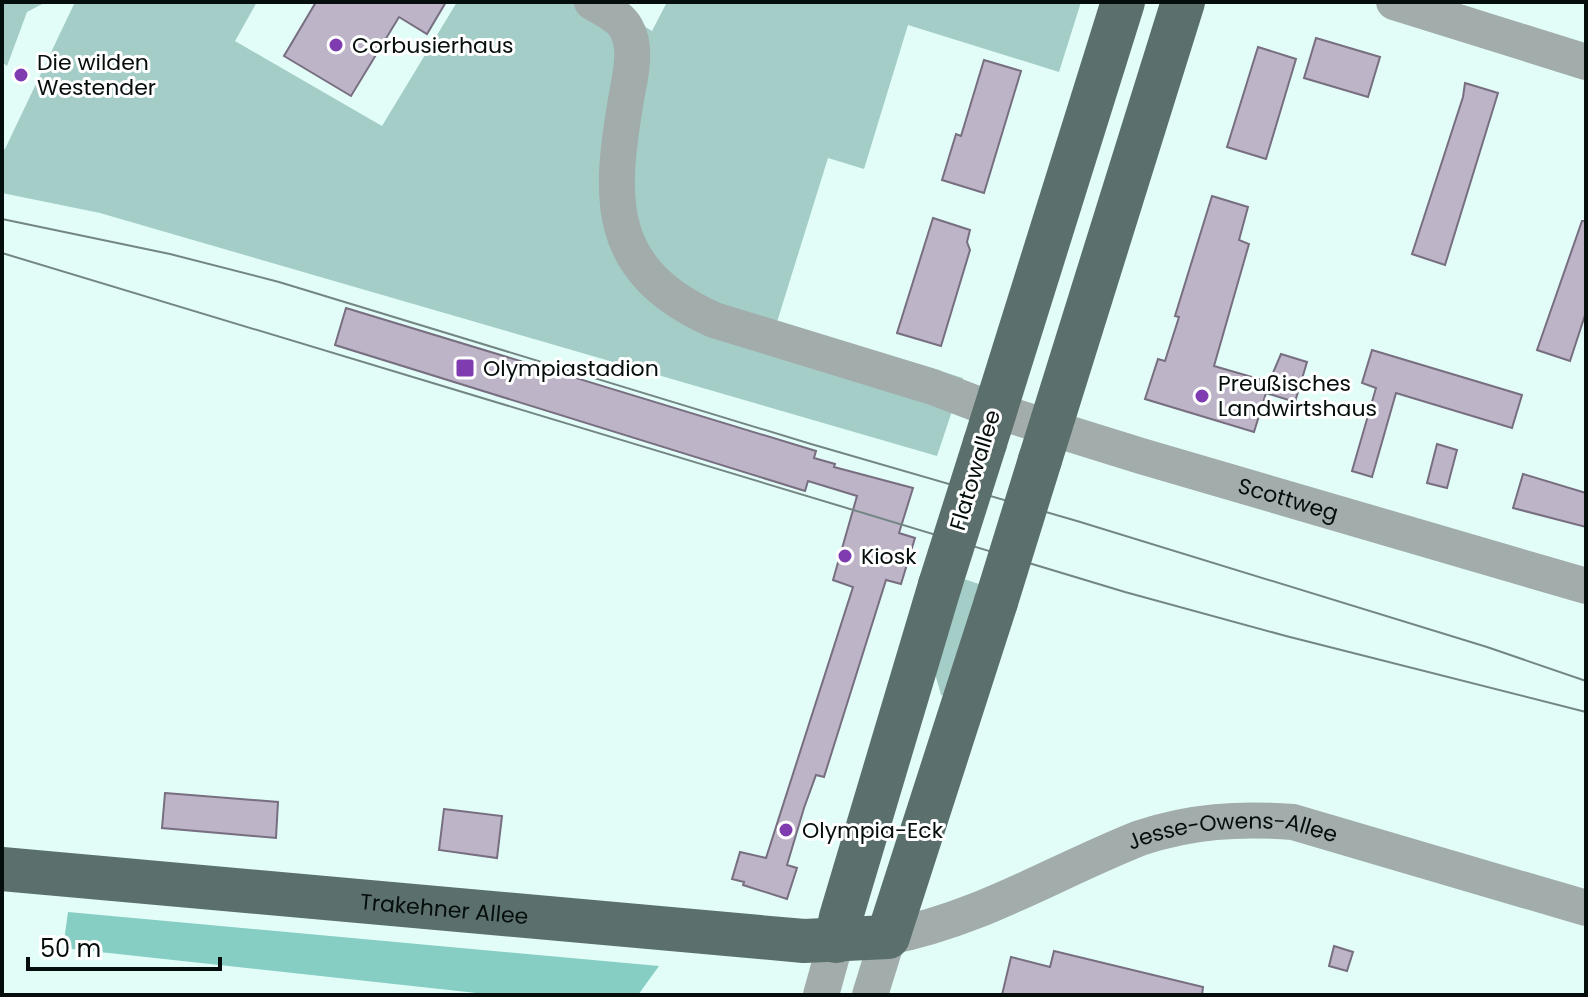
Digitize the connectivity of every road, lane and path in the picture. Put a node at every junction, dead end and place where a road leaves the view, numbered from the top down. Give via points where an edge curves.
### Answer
1 (592, 2) edge
2 (1123, 2) edge
3 (1183, 2) edge
4 (1394, 2) edge
5 (1586, 62) edge
6 (989, 427) junction
7 (1044, 444) junction
8 (1586, 586) edge
9 (2, 869) edge
10 (1586, 908) edge
11 (888, 937) junction
12 (836, 941) junction
13 (821, 995) edge
14 (870, 995) edge

1 - 6 street, Scottweg via 626,26 631,42 633,66 616,165 617,213 628,244 662,290 714,320 933,387
2 - 6 main road, Flatowallee
3 - 7 main road
4 - 5 street
6 - 7 street, Scottweg
6 - 12 main road, Flatowallee, bridge
7 - 8 street, Scottweg
7 - 11 main road, bridge
9 - 12 main road, Trakehner Allee
10 - 11 street, Jesse-Owens-Allee via 1293,822 1248,818 1151,834 983,910
11 - 12 main road, Trakehner Allee
11 - 14 street
12 - 13 street

